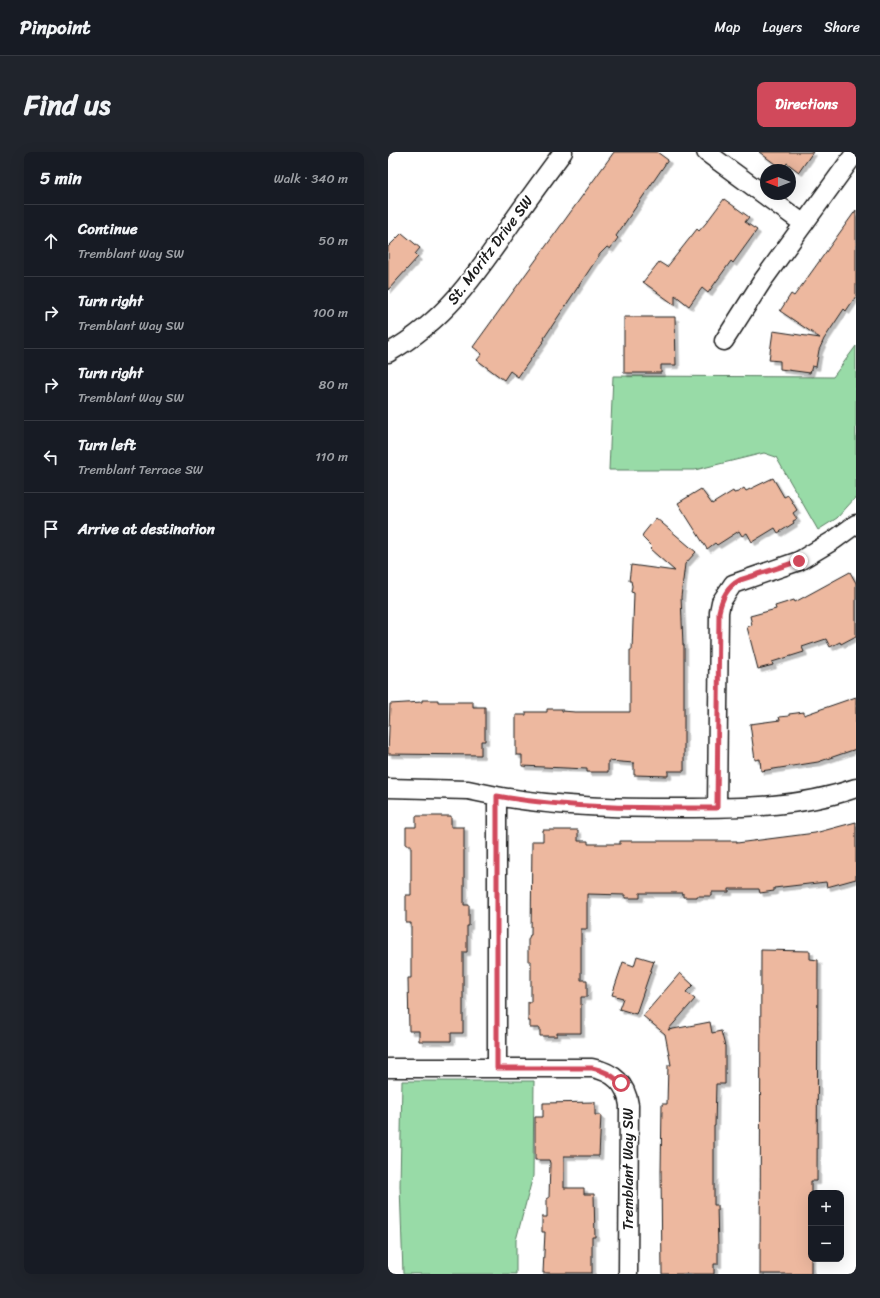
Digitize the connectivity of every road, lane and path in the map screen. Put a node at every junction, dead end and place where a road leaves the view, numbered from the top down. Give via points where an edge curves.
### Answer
1 (563, 152) edge
2 (706, 152) edge
3 (856, 152) edge
4 (804, 224) junction
5 (724, 341) dead end
6 (388, 353) edge
7 (856, 524) edge
8 (388, 788) edge
9 (856, 788) edge
10 (497, 796) junction
11 (717, 808) junction
12 (388, 1068) edge
13 (497, 1068) junction
14 (628, 1274) edge

1 - 6 street, St. Moritz Drive SW via 460,294 437,319 406,343
2 - 4 street
3 - 4 street
4 - 5 street via 763,280
7 - 11 street via 799,561 733,584 721,602
8 - 10 street via 468,790
9 - 11 street via 832,796 803,801 751,808
10 - 11 street via 553,805 606,808
10 - 13 street
12 - 13 street, Tremblant Way SW
13 - 14 street, Tremblant Way SW via 592,1068 613,1075 621,1083 627,1093 629,1105

